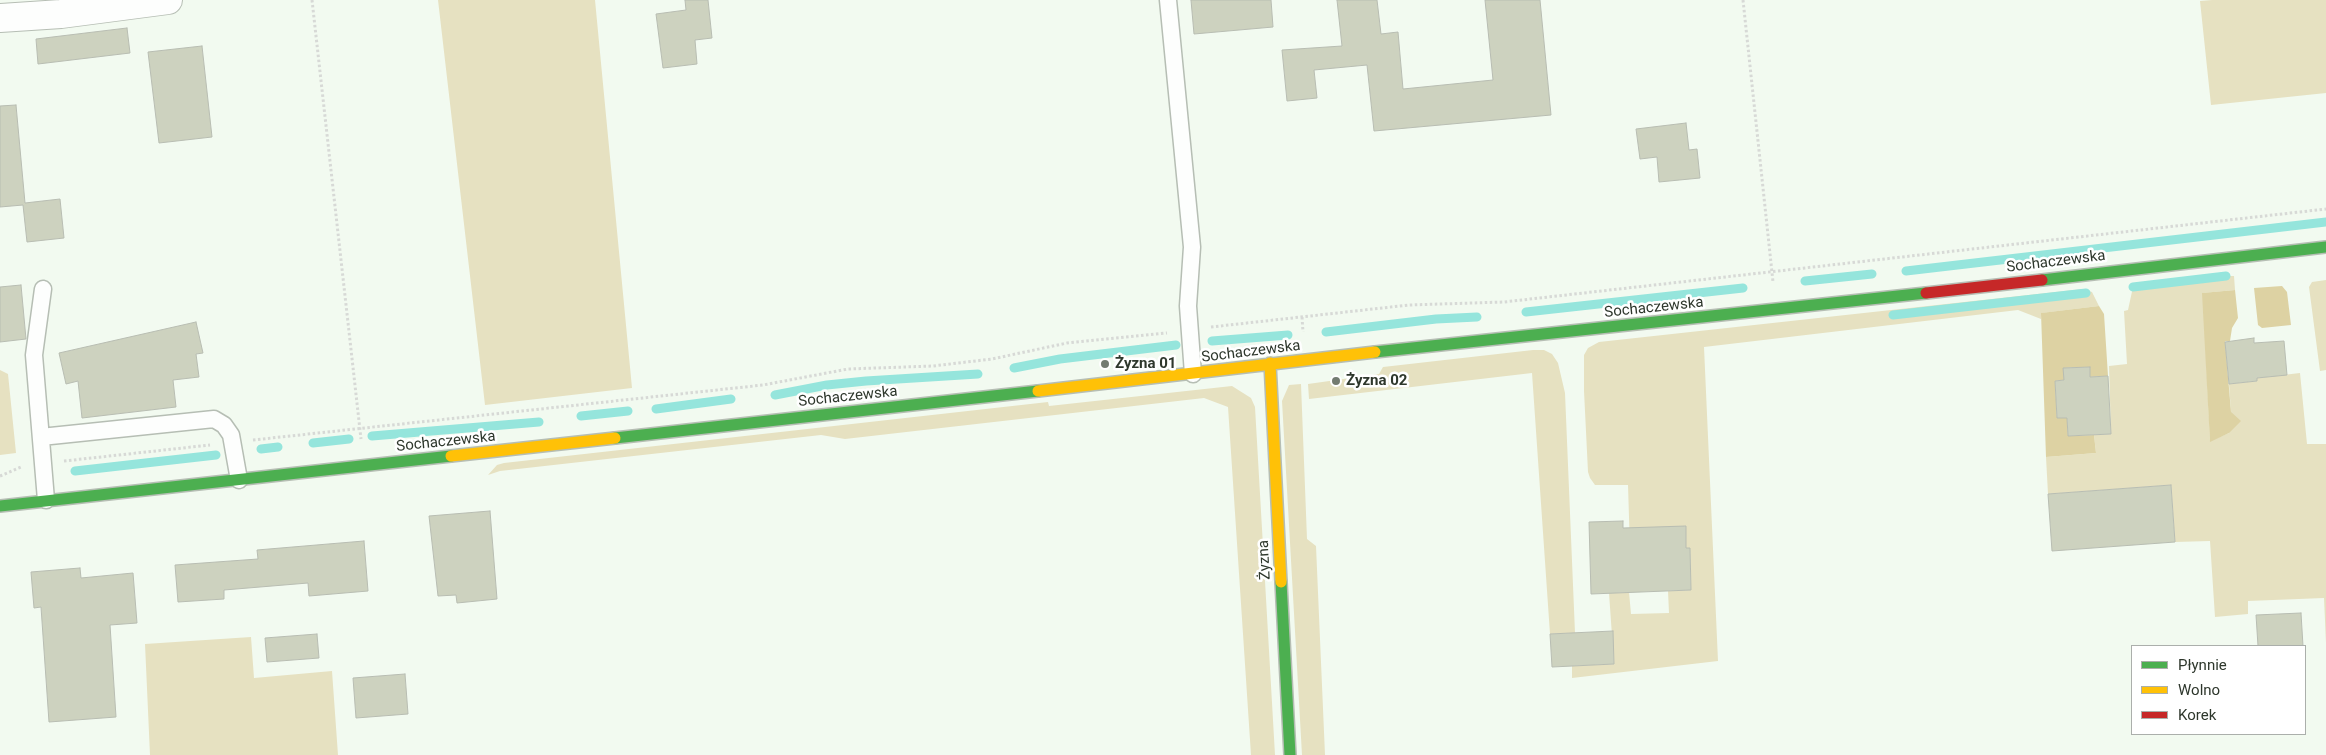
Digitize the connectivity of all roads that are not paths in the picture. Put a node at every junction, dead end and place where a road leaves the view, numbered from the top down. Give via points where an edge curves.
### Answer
1 (168, 0) edge
2 (1168, 0) edge
3 (0, 18) edge
4 (2326, 247) edge
5 (43, 289) dead end
6 (1270, 364) junction
7 (1193, 374) junction
8 (41, 437) junction
9 (239, 480) junction
10 (46, 500) junction
11 (0, 506) edge
12 (1290, 755) edge

1 - 3 street via 61,14
2 - 7 lane via 1192,247 1188,306
4 - 6 street, Sochaczewska
5 - 8 lane via 34,355
6 - 7 street, Sochaczewska
6 - 12 street, Żyzna
7 - 9 street, Sochaczewska
8 - 9 lane via 214,419 231,435
8 - 10 lane
9 - 10 street, Sochaczewska
10 - 11 street, Sochaczewska

